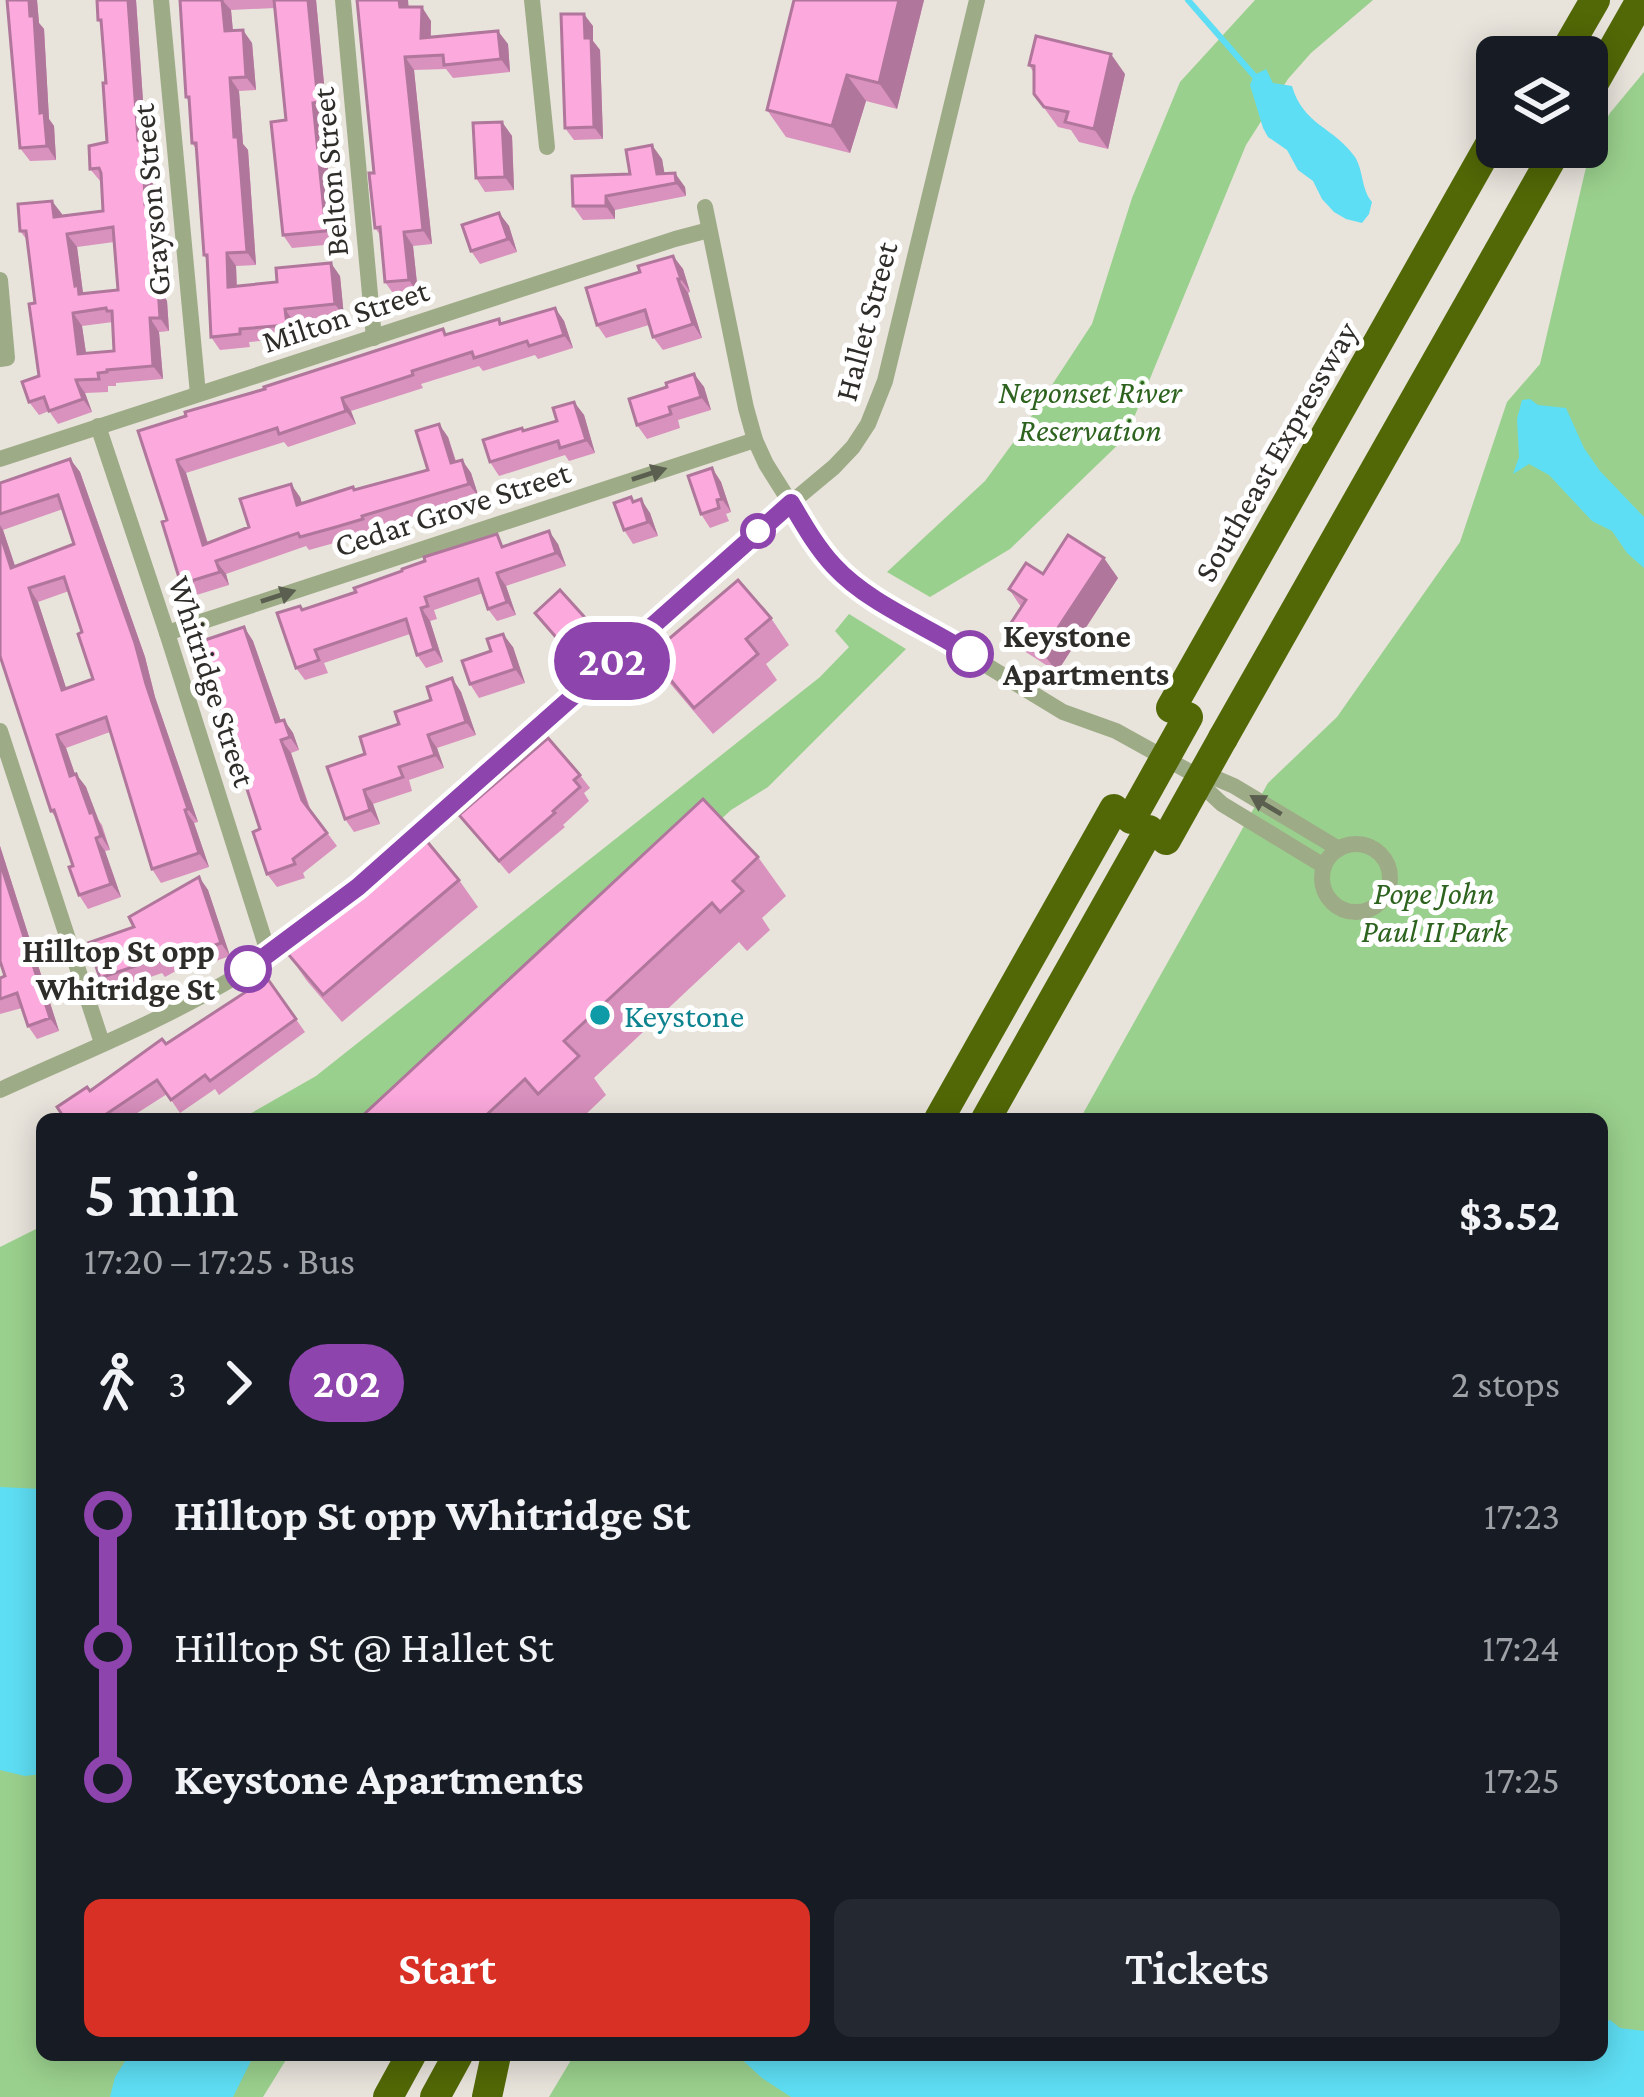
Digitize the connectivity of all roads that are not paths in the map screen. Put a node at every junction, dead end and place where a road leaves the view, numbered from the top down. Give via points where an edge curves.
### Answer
1 (161, 0) edge
2 (343, 0) edge
3 (532, 0) edge
4 (977, 0) edge
5 (1572, 0) edge
6 (1594, 0) edge
7 (1619, 0) edge
8 (1641, 0) edge
9 (1552, 36) edge
10 (1574, 36) edge
11 (1599, 36) edge
12 (1608, 58) edge
13 (547, 147) dead end
14 (1479, 168) edge
15 (1500, 168) edge
16 (1524, 168) edge
17 (1545, 168) edge
18 (705, 207) dead end
19 (710, 230) junction
20 (0, 280) edge
21 (374, 338) junction
22 (0, 359) edge
23 (198, 394) junction
24 (98, 427) junction
25 (755, 440) junction
26 (0, 458) edge
27 (791, 503) junction
28 (167, 633) junction
29 (1197, 723) junction
30 (0, 731) edge
31 (1190, 772) junction
32 (1140, 824) junction
33 (1339, 849) junction
34 (1324, 866) junction
35 (268, 955) junction
36 (102, 1043) junction
37 (0, 1090) edge
38 (943, 1113) edge
39 (965, 1113) edge
40 (989, 1113) edge
41 (1011, 1113) edge
42 (408, 2061) edge
43 (430, 2061) edge
44 (455, 2061) edge
45 (477, 2061) edge
46 (495, 2061) edge
47 (388, 2097) edge
48 (410, 2097) edge
49 (435, 2097) edge
50 (457, 2097) edge
51 (487, 2097) edge

1 - 23 street, Grayson Street
2 - 21 street, Belton Street
3 - 13 street
4 - 27 street, Hallet Street via 874,412 844,457
5 - 9 highway
6 - 10 highway
7 - 11 highway
8 - 12 highway
14 - 29 highway, Southeast Expressway
15 - 29 highway
16 - 29 highway
17 - 29 highway, Southeast Expressway
18 - 19 street
19 - 21 street, Milton Street
19 - 25 street
20 - 22 street via 8,358
21 - 23 street, Milton Street
23 - 24 street, Milton Street
24 - 26 street, Milton Street
24 - 28 street, Whitridge Street
25 - 27 street
28 -> 25 street, Cedar Grove Street
27 - 31 street via 824,555 864,591 1063,712
27 - 35 street, Hallet Street via 358,887
28 - 35 street, Whitridge Street
29 - 32 highway, Southeast Expressway, bridge
29 - 32 highway, Southeast Expressway
30 - 36 street
33 -> 31 street via 1234,786
31 - 34 street via 1211,797
32 - 38 highway, Southeast Expressway
32 - 39 highway
32 - 40 highway
32 - 41 highway, Southeast Expressway
33 - 34 street
33 - 34 street via 1360,844 1380,854 1390,873 1381,902 1366,911 1340,909 1322,885
35 - 36 street, Hallet Street
36 - 37 street, Hallet Street
42 - 47 highway
43 - 48 highway
44 - 49 highway
45 - 50 highway
46 - 51 highway

